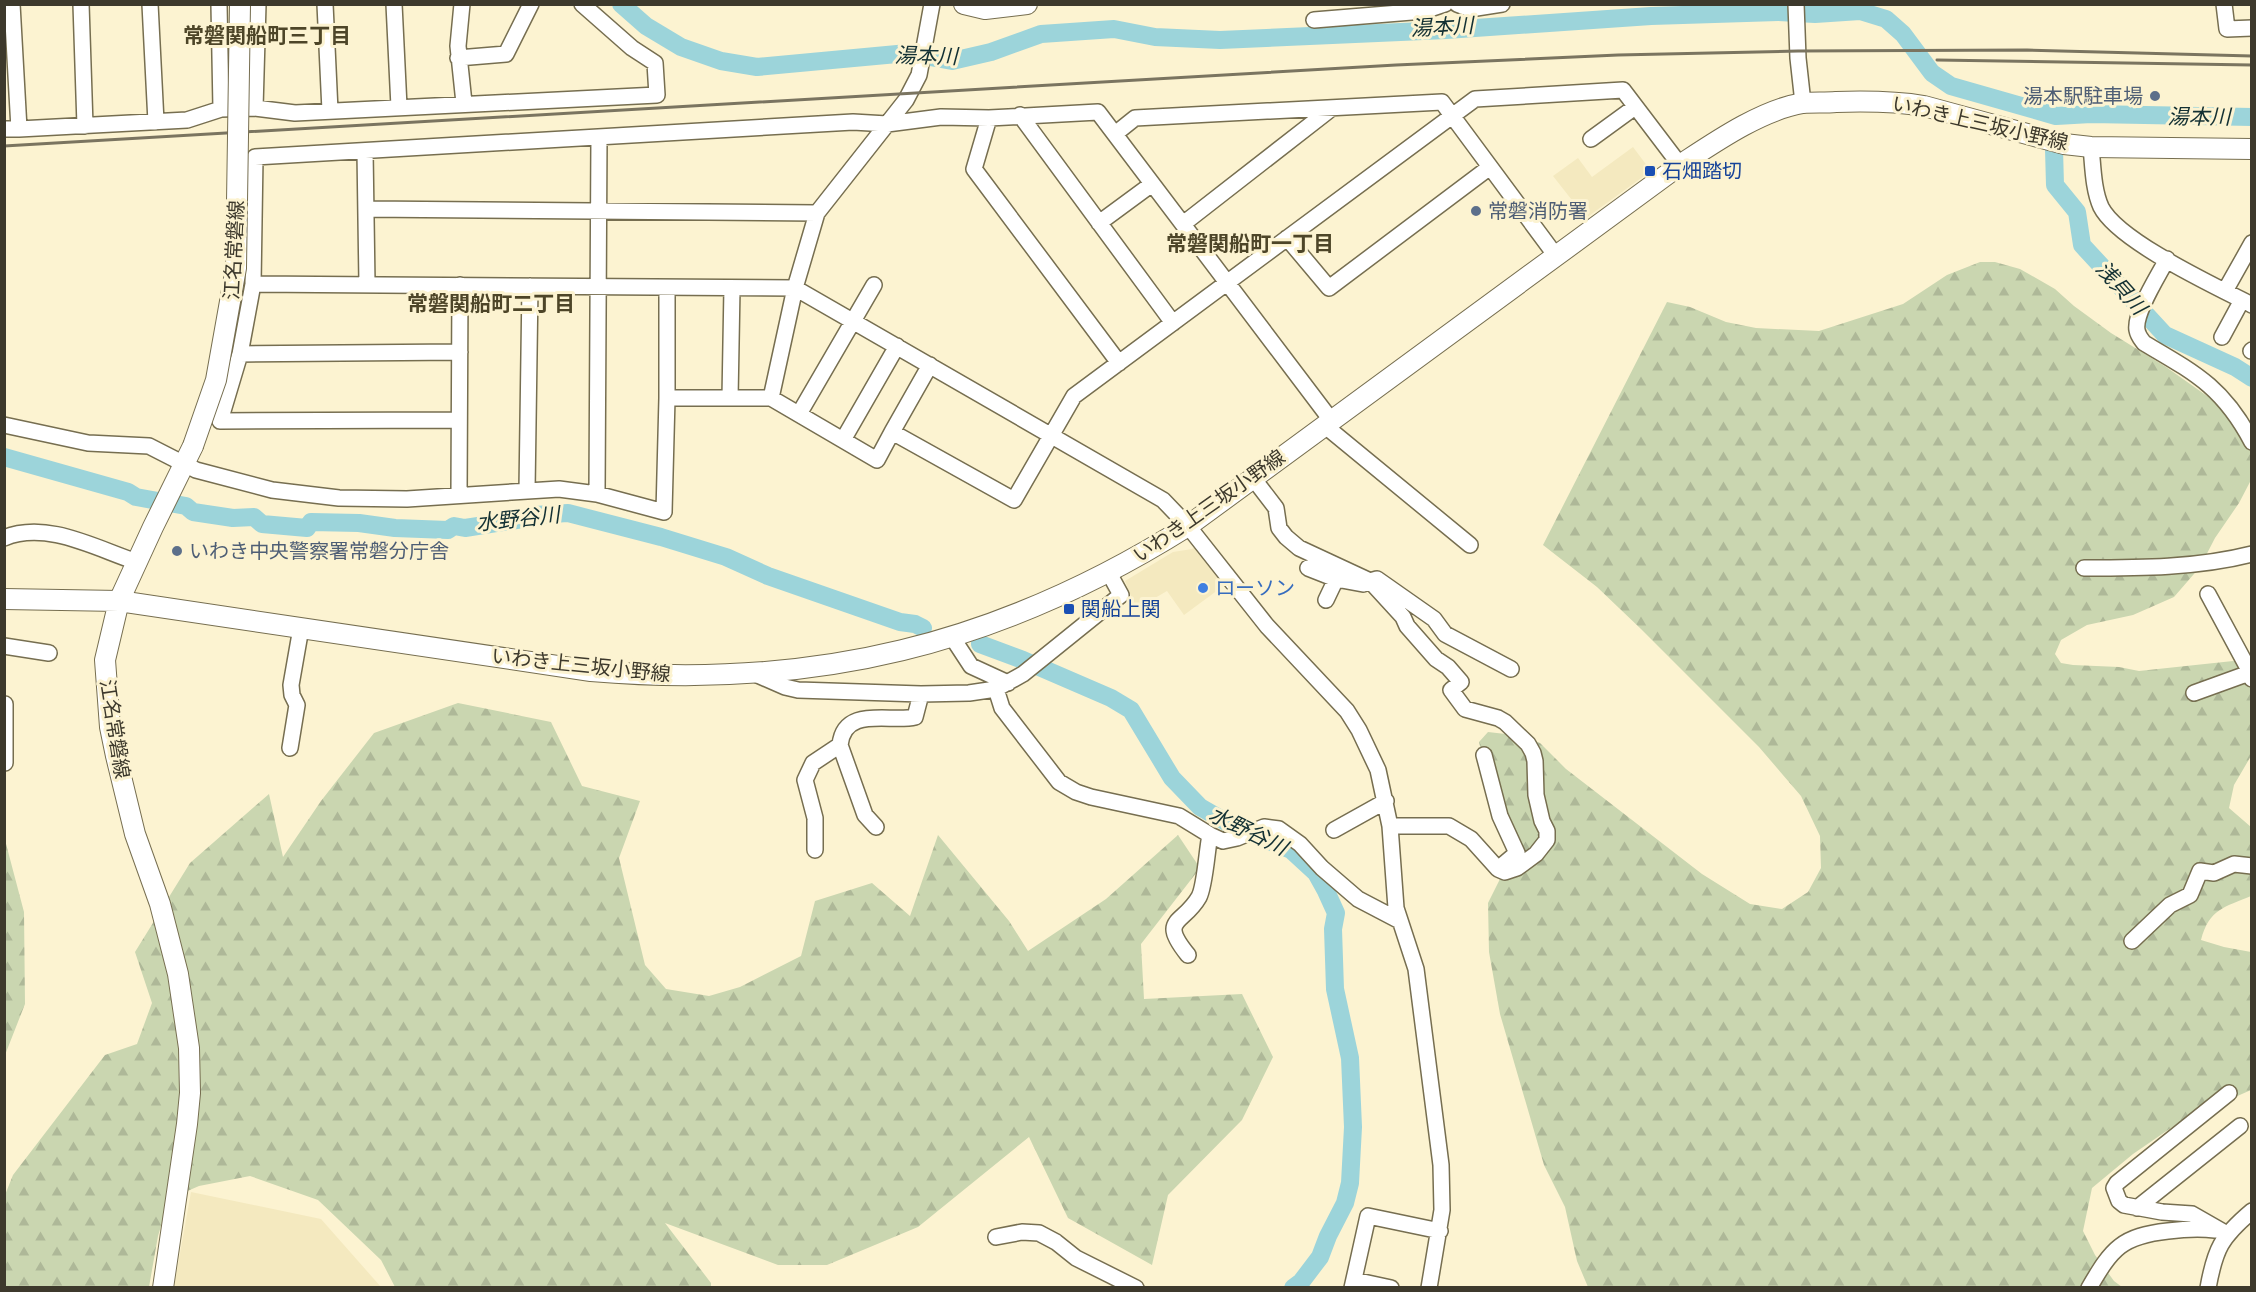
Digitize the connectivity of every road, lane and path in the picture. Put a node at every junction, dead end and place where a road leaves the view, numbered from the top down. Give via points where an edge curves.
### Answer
1 (12, 4) edge
2 (81, 4) edge
3 (150, 4) edge
4 (219, 4) edge
5 (240, 4) edge
6 (258, 4) edge
7 (325, 4) edge
8 (394, 4) edge
9 (462, 4) edge
10 (531, 4) edge
11 (582, 4) edge
12 (932, 4) edge
13 (964, 4) edge
14 (1027, 4) edge
15 (1445, 4) edge
16 (1457, 4) edge
17 (1502, 4) edge
18 (1796, 4) edge
19 (2224, 4) edge
20 (1367, 10) edge
21 (1314, 20) dead end
22 (2252, 28) edge
23 (458, 58) junction
24 (10, 60) edge
25 (464, 103) junction
26 (1803, 103) junction
27 (399, 107) junction
28 (1635, 107) junction
29 (255, 108) junction
30 (1332, 108) junction
31 (221, 109) junction
32 (330, 111) junction
33 (1020, 115) junction
34 (1452, 115) junction
35 (989, 118) junction
36 (156, 122) junction
37 (887, 124) junction
38 (85, 126) junction
39 (12, 129) edge
40 (1115, 134) junction
41 (599, 137) junction
42 (1591, 139) dead end
43 (2091, 147) junction
44 (2252, 149) edge
45 (366, 151) junction
46 (1680, 165) junction
47 (1490, 167) junction
48 (1152, 183) junction
49 (366, 209) junction
50 (598, 210) junction
51 (817, 213) junction
52 (1099, 223) junction
53 (1183, 224) junction
54 (1287, 238) junction
55 (2252, 243) edge
56 (1556, 256) junction
57 (2167, 259) junction
58 (1227, 282) junction
59 (253, 284) junction
60 (367, 284) junction
61 (460, 285) junction
62 (874, 285) dead end
63 (530, 286) junction
64 (598, 286) junction
65 (667, 288) junction
66 (732, 288) junction
67 (795, 288) junction
68 (2225, 291) junction
69 (2247, 303) edge
70 (853, 321) junction
71 (1173, 323) junction
72 (2222, 337) dead end
73 (897, 346) junction
74 (460, 352) junction
75 (240, 354) junction
76 (1119, 363) junction
77 (930, 365) junction
78 (667, 398) junction
79 (730, 398) junction
80 (771, 398) junction
81 (799, 414) junction
82 (459, 420) junction
83 (1328, 423) junction
84 (4, 425) edge
85 (892, 432) junction
86 (1051, 435) junction
87 (843, 440) junction
88 (2252, 442) edge
89 (184, 464) junction
90 (1253, 478) junction
91 (528, 490) junction
92 (597, 494) junction
93 (459, 495) junction
94 (1188, 526) junction
95 (4, 538) edge
96 (1470, 544) dead end
97 (2252, 554) edge
98 (136, 562) junction
99 (1308, 568) dead end
100 (2084, 568) dead end
101 (1109, 573) junction
102 (1336, 579) junction
103 (1370, 581) junction
104 (2208, 594) dead end
105 (4, 599) edge
106 (1326, 600) dead end
107 (119, 601) junction
108 (301, 628) junction
109 (952, 637) junction
110 (4, 646) edge
111 (49, 653) dead end
112 (1511, 669) dead end
113 (753, 673) junction
114 (2251, 674) edge
115 (1002, 686) junction
116 (2194, 693) dead end
117 (921, 694) junction
118 (5, 704) edge
119 (5, 725) edge
120 (840, 745) junction
121 (290, 748) dead end
122 (1484, 755) dead end
123 (5, 763) edge
124 (1386, 801) junction
125 (1390, 826) junction
126 (876, 827) dead end
127 (1334, 830) dead end
128 (1210, 835) junction
129 (815, 850) dead end
130 (2252, 866) edge
131 (1498, 869) junction
132 (1400, 921) junction
133 (2132, 941) dead end
134 (1188, 955) dead end
135 (2229, 1093) dead end
136 (2240, 1126) dead end
137 (2137, 1208) junction
138 (2252, 1211) edge
139 (1440, 1231) junction
140 (2224, 1233) junction
141 (996, 1237) dead end
142 (1353, 1284) edge
143 (163, 1287) edge
144 (1136, 1287) edge
145 (1391, 1287) edge
146 (1429, 1287) edge
147 (2089, 1287) edge
148 (2208, 1287) edge

1 - 24 street
2 - 38 street
3 - 36 street
4 - 31 street
5 - 89 main road, 江名常磐線, bridge via 236,268 216,380
6 - 29 street
7 - 32 street
8 - 27 street
9 - 23 street
10 - 23 street via 506,54
11 - 25 street via 655,63 657,95
12 - 37 street via 919,75
13 - 14 main road via 985,9
15 - 20 street via 1424,11
16 - 17 street via 1470,9
18 - 26 street
19 - 22 street via 2227,29
20 - 21 street
23 - 25 street
24 - 39 street
25 - 27 street
26 - 43 main road, いわき上三坂小野線 via 1900,102 2043,140
26 - 46 main road, いわき上三坂小野線 via 1742,126
27 - 32 street
28 - 34 street via 1623,90 1475,99
28 - 42 street
28 - 46 street
29 - 31 street
29 - 32 street via 295,113
30 - 34 street via 1442,102
30 - 40 street via 1135,118
30 - 53 street
31 - 36 street via 187,120
33 - 35 street
33 - 40 street via 1098,112
33 - 52 street
34 - 47 street
34 - 54 street
35 - 37 street via 941,117
35 - 76 street via 974,169
36 - 38 street
37 - 41 street via 854,122
37 - 51 street
38 - 39 street
40 - 48 street
41 - 45 street
41 - 50 street
43 - 44 main road, いわき上三坂小野線
43 - 57 street via 2097,193 2109,219 2134,240
45 - 49 street
45 - 59 street via 255,157
46 - 56 main road, いわき上三坂小野線
47 - 54 street via 1329,288
47 - 56 street
48 - 52 street
48 - 53 street
49 - 50 street
49 - 60 street
50 - 51 street
50 - 64 street
51 - 67 street
52 - 71 street
53 - 58 street
54 - 58 street
55 - 68 street
56 - 83 main road, いわき上三坂小野線
57 - 68 street
57 - 88 street via 2138,317 2137,330 2144,343 2220,394
58 - 71 street
58 - 83 street
59 - 60 street
59 - 75 street
60 - 61 street
61 - 63 street
61 - 74 street
62 - 70 street
63 - 64 street
63 - 91 street
64 - 65 street
64 - 92 street
65 - 66 street
65 - 78 street
66 - 67 street
66 - 79 street
67 - 70 street
67 - 80 street
68 - 69 street
69 - 72 street
70 - 73 street
70 - 81 street
71 - 76 street
73 - 77 street
73 - 87 street
74 - 75 street
74 - 82 street
75 - 82 street via 220,421
76 - 86 street via 1074,396
77 - 85 street
77 - 86 street
78 - 79 street
78 - 92 street via 664,512
79 - 80 street
80 - 81 street
81 - 87 street
82 - 93 street
83 - 90 main road, いわき上三坂小野線
83 - 96 street
84 - 89 street via 88,443 150,446
85 - 86 street via 1014,500
85 - 87 street via 877,459
86 - 94 street via 1163,500
89 - 93 street via 244,484 339,498 406,500
89 - 98 main road, 江名常磐線
90 - 94 main road, いわき上三坂小野線
90 - 103 street via 1276,508 1279,528 1286,537 1299,548
91 - 92 street
91 - 93 street
94 - 101 main road, いわき上三坂小野線
94 - 124 street via 1267,626 1347,711 1371,753
95 - 98 street via 30,532 49,533
97 - 100 street via 2175,566
98 - 107 main road, 江名常磐線
99 - 102 street
101 - 109 main road, いわき上三坂小野線 via 980,629
101 - 115 street via 1122,595 1023,674
102 - 103 street via 1363,584
102 - 106 street
103 - 112 street via 1377,579 1434,619 1445,634
103 - 131 street via 1436,659 1461,682 1450,690 1465,710 1505,722 1533,753 1536,795 1547,840 1517,868 1505,872
104 - 114 street
105 - 107 main road, いわき上三坂小野線
107 - 108 main road, いわき上三坂小野線
107 - 143 main road, 江名常磐線 via 105,660 110,727 135,834 160,904 178,974 189,1048 187,1124
108 - 113 main road, いわき上三坂小野線 via 591,671 688,676
108 - 121 street via 291,685 297,705
109 - 113 main road, いわき上三坂小野線 via 921,647 813,668
109 - 115 street via 971,666
110 - 111 street
113 - 117 street via 798,690
114 - 116 street
115 - 117 street via 969,693
115 - 128 street via 1002,708 1059,782 1091,797 1179,816
117 - 120 street via 915,717 862,719 845,731
118 - 119 street
119 - 123 street
120 - 126 street via 865,815
120 - 129 street via 813,763 805,780 815,818
122 - 131 street via 1500,816 1517,854
124 - 125 street
124 - 127 street
125 - 131 street via 1449,826 1471,839
125 - 132 street
128 - 132 street via 1223,841 1271,828 1287,833 1358,899
128 - 134 street via 1199,897 1174,926 1176,940
130 - 133 street via 2234,864 2214,873 2200,871 2190,895 2170,905
132 - 139 street via 1416,969 1442,1165
135 - 137 street via 2117,1183 2115,1193 2119,1201
136 - 137 street
137 - 140 street via 2192,1214
138 - 140 street
139 - 142 street via 1368,1216
139 - 146 street
140 - 147 street via 2194,1228 2132,1238 2111,1254
140 - 148 street
141 - 144 street via 1039,1233 1076,1258
142 - 145 street

